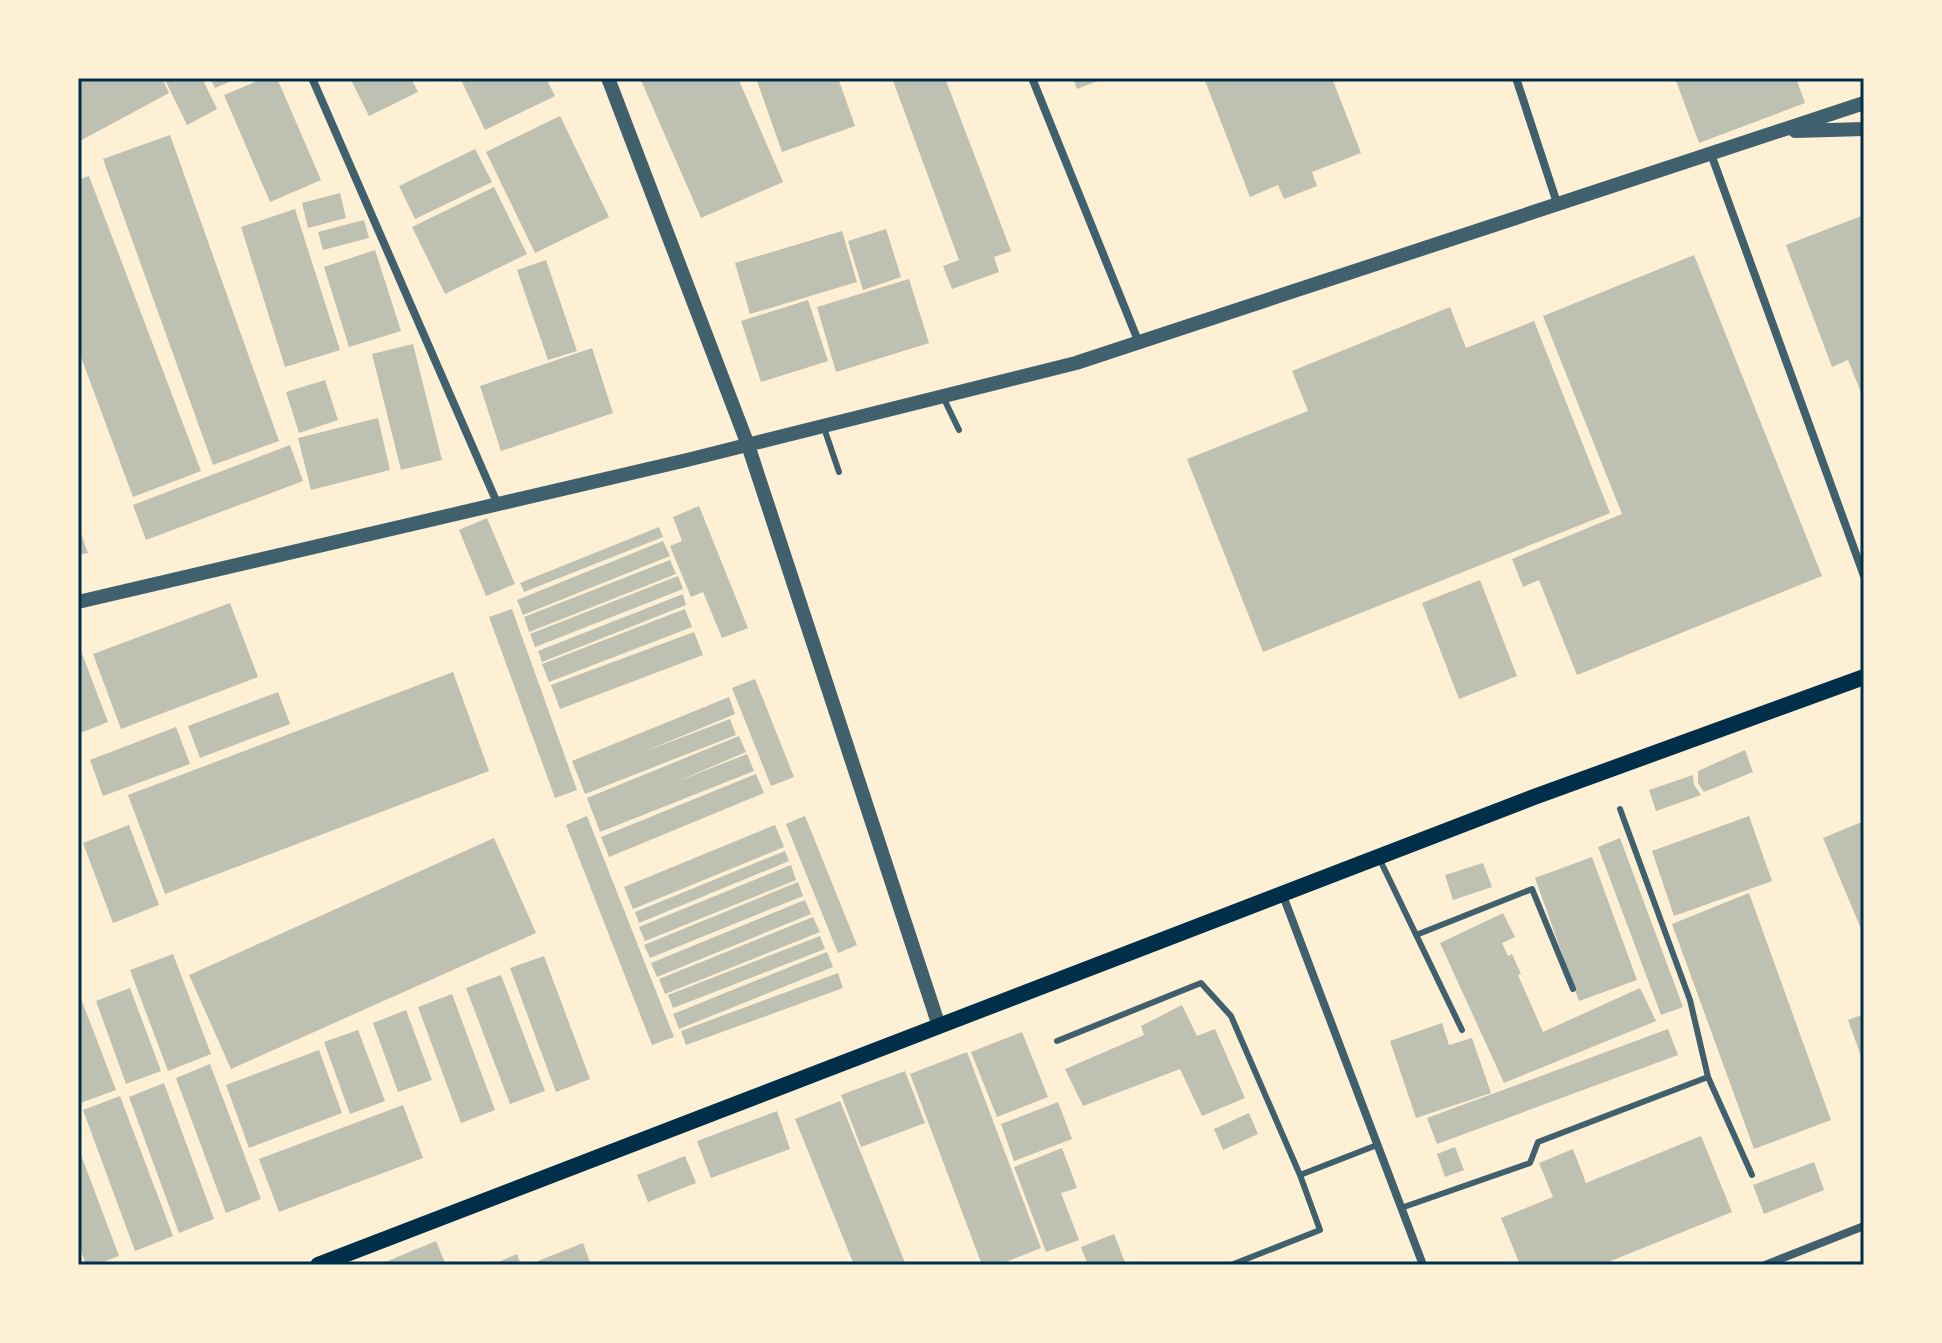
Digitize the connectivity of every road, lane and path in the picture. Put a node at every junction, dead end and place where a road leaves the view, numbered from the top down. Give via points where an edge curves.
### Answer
1 (312, 78) edge
2 (608, 78) edge
3 (1032, 78) edge
4 (1516, 78) edge
5 (1864, 103) edge
6 (1864, 129) edge
7 (1783, 132) junction
8 (1711, 154) junction
9 (1557, 203) junction
10 (1139, 343) junction
11 (943, 396) junction
12 (823, 425) junction
13 (959, 430) dead end
14 (748, 445) junction
15 (839, 472) dead end
16 (498, 505) junction
17 (1864, 576) edge
18 (78, 602) edge
19 (1864, 677) edge
20 (1620, 809) dead end
21 (1379, 857) junction
22 (1282, 893) junction
23 (1416, 935) junction
24 (1573, 989) dead end
25 (939, 1026) junction
26 (1462, 1030) dead end
27 (1057, 1041) dead end
28 (1708, 1077) junction
29 (1377, 1145) junction
30 (1300, 1175) junction
31 (1752, 1175) dead end
32 (1401, 1208) junction
33 (1864, 1226) edge
34 (318, 1265) edge
35 (1231, 1265) edge
36 (1423, 1265) edge
37 (1765, 1265) edge

1 - 16 street
2 - 14 street
3 - 10 street
4 - 9 street
5 - 7 street
6 - 7 street
7 - 8 street
8 - 9 street
8 - 17 street
9 - 10 street
10 - 11 street
11 - 12 street
11 - 13 lane
12 - 14 street
12 - 15 lane
14 - 16 street
14 - 25 street
16 - 18 street
19 - 21 main road
20 - 28 lane via 1690,1000
21 - 22 main road
21 - 23 lane
22 - 25 main road
22 - 29 street
23 - 24 lane via 1532,889
23 - 26 lane
25 - 34 main road
27 - 30 lane via 1201,983 1231,1016
28 - 31 lane
28 - 32 lane via 1538,1142 1530,1163
29 - 30 lane
29 - 32 street
30 - 35 lane via 1320,1230
32 - 36 street
33 - 37 street

